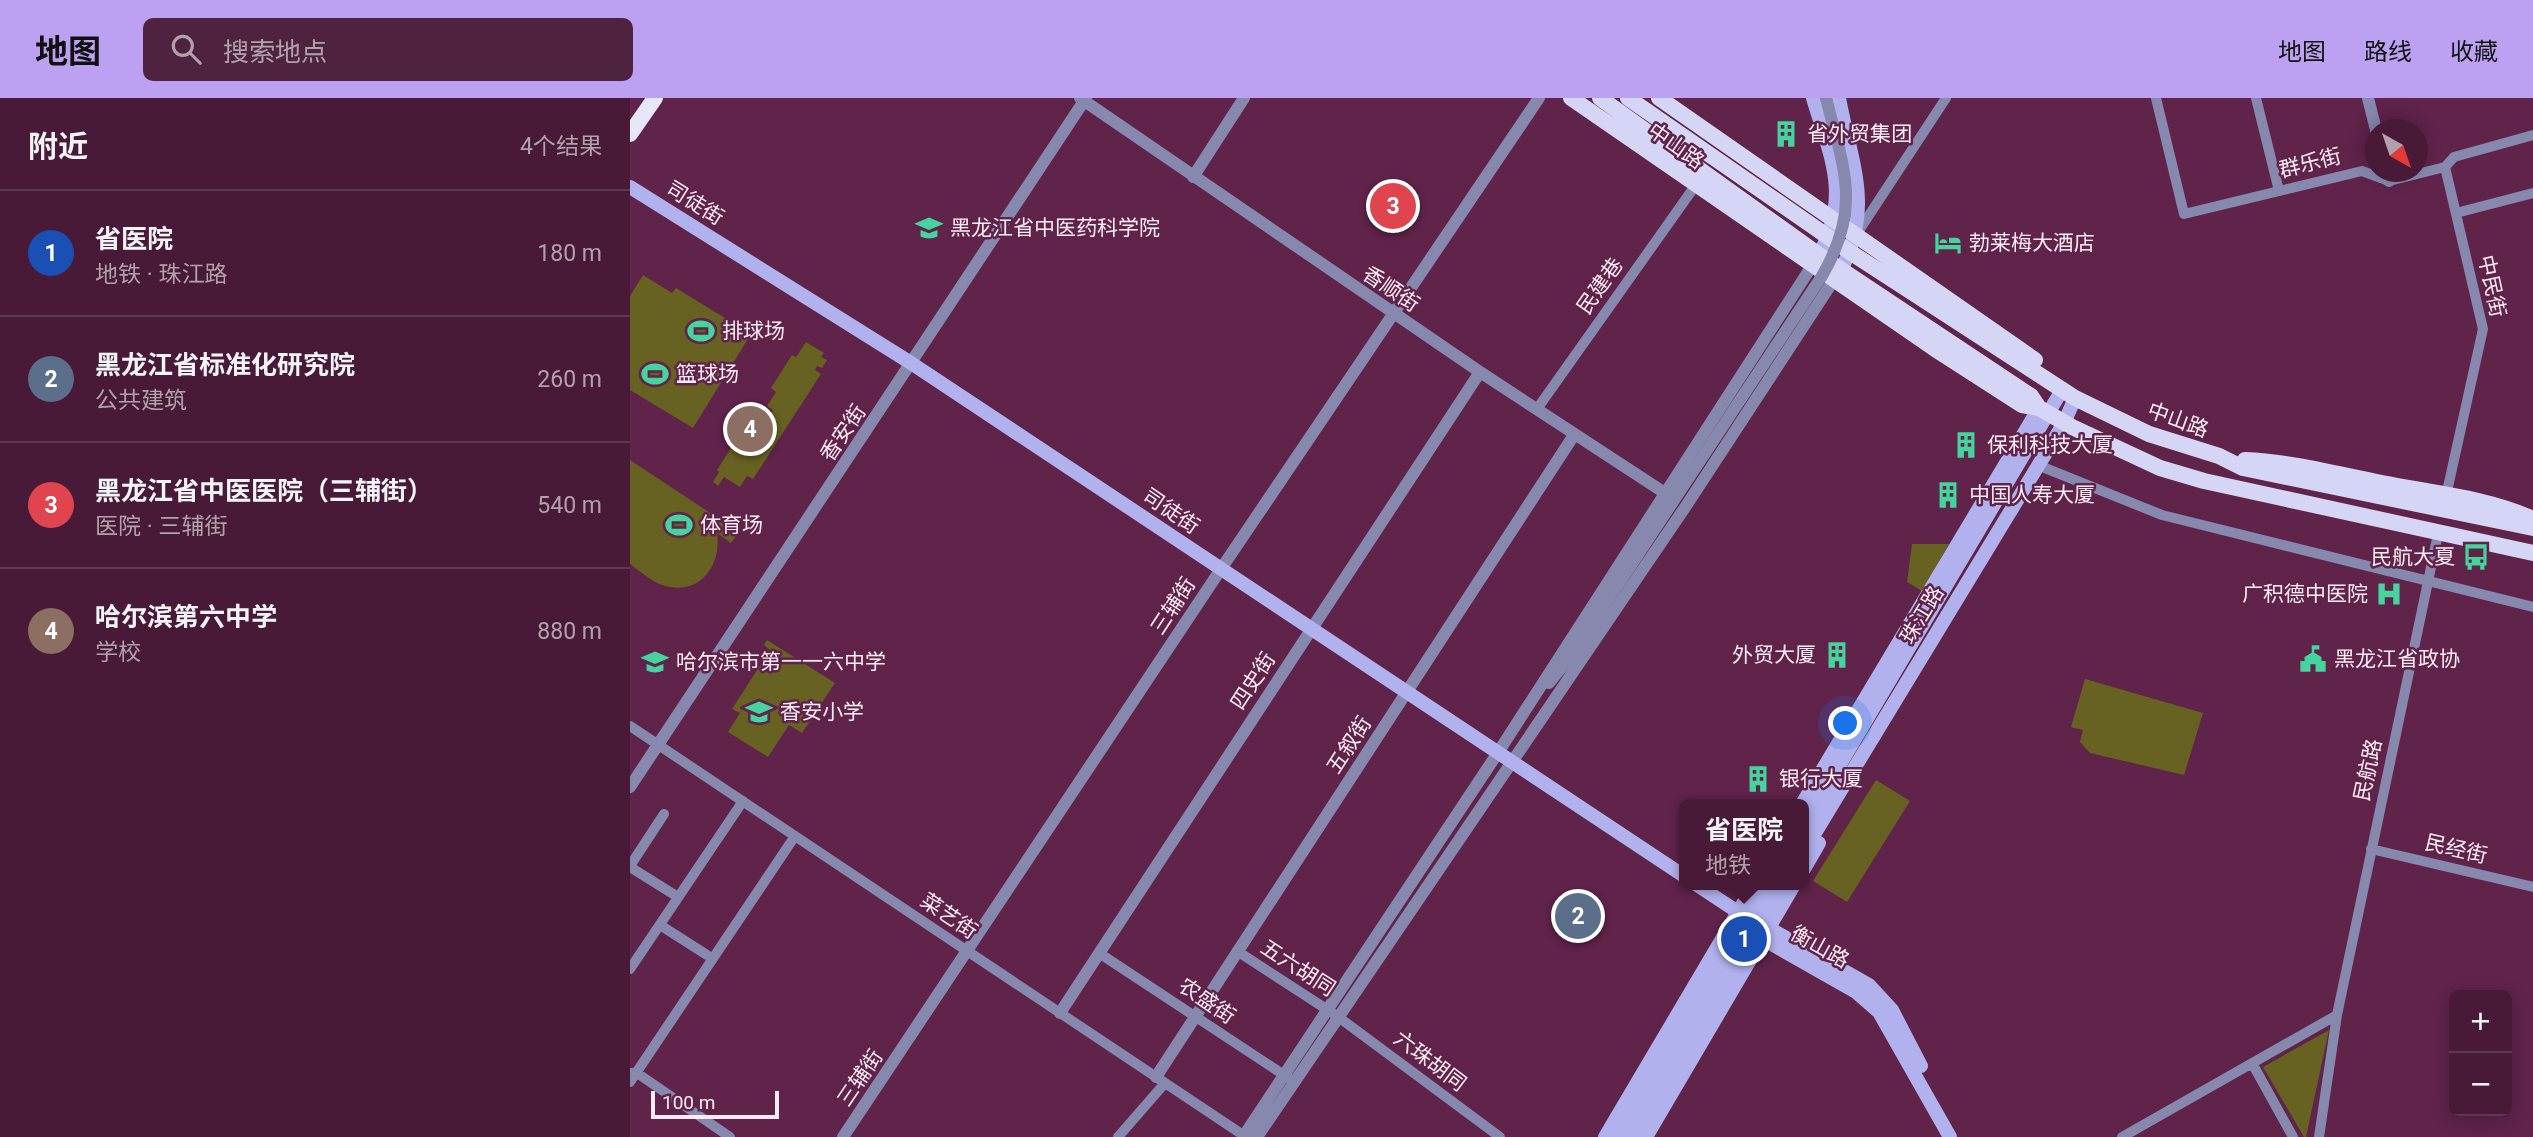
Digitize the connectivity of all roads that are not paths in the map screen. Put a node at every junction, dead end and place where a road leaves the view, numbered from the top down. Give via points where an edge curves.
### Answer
1 (643, 98) edge
2 (654, 98) edge
3 (1244, 98) edge
4 (1539, 98) edge
5 (1571, 98) edge
6 (1600, 98) edge
7 (1628, 98) edge
8 (1659, 98) edge
9 (1813, 98) edge
10 (1826, 98) edge
11 (1839, 98) edge
12 (1946, 98) edge
13 (2156, 98) edge
14 (2256, 98) edge
15 (2368, 98) edge
16 (1083, 99) edge
17 (630, 118) edge
18 (2373, 119) edge
19 (1690, 120) junction
20 (1664, 122) junction
21 (1646, 129) junction
22 (630, 134) edge
23 (2533, 135) edge
24 (1706, 151) junction
25 (1662, 163) junction
26 (2445, 167) junction
27 (2428, 170) edge
28 (2365, 172) edge
29 (1193, 177) junction
30 (1695, 186) junction
31 (630, 187) edge
32 (2278, 191) junction
33 (2533, 193) edge
34 (2456, 213) junction
35 (1834, 219) junction
36 (1856, 235) junction
37 (1828, 237) junction
38 (1850, 252) junction
39 (1815, 260) junction
40 (1837, 275) junction
41 (1394, 313) junction
42 (911, 363) junction
43 (1480, 372) junction
44 (2068, 394) junction
45 (1537, 409) junction
46 (2056, 418) junction
47 (1574, 435) junction
48 (2221, 458) junction
49 (2045, 468) junction
50 (1664, 493) junction
51 (2446, 495) junction
52 (1686, 506) junction
53 (2533, 519) edge
54 (2533, 528) edge
55 (2438, 534) junction
56 (2533, 553) edge
57 (1221, 569) junction
58 (2428, 582) junction
59 (2533, 607) edge
60 (1311, 629) junction
61 (1407, 692) junction
62 (630, 726) edge
63 (1508, 736) junction
64 (658, 745) junction
65 (1505, 756) junction
66 (630, 787) edge
67 (1805, 799) edge
68 (743, 801) junction
69 (664, 814) dead end
70 (1809, 817) edge
71 (795, 836) junction
72 (1809, 842) edge
73 (2371, 849) junction
74 (1809, 861) edge
75 (630, 866) edge
76 (1679, 872) edge
77 (2533, 887) edge
78 (1704, 890) edge
79 (1754, 890) edge
80 (1766, 890) edge
81 (1780, 890) edge
82 (1789, 890) edge
83 (678, 898) junction
84 (660, 925) junction
85 (1755, 926) junction
86 (967, 951) junction
87 (1237, 951) junction
88 (1100, 953) junction
89 (707, 955) dead end
90 (630, 969) edge
91 (1060, 1013) junction
92 (1332, 1013) junction
93 (2337, 1015) junction
94 (1195, 1016) junction
95 (630, 1062) edge
96 (2252, 1063) junction
97 (633, 1073) edge
98 (1289, 1079) junction
99 (1161, 1080) junction
100 (630, 1083) edge
101 (730, 1137) edge
102 (843, 1137) edge
103 (1118, 1137) edge
104 (1247, 1137) edge
105 (1500, 1137) edge
106 (1605, 1137) edge
107 (1619, 1137) edge
108 (1631, 1137) edge
109 (1646, 1137) edge
110 (1950, 1137) edge
111 (1961, 1137) edge
112 (2122, 1137) edge
113 (2293, 1137) edge
114 (2319, 1137) edge

1 - 17 highway
2 - 22 highway
3 - 29 street
4 - 41 street, 三辅街
5 - 25 main road, 中山路
6 - 21 main road, 中山路
7 - 20 main road, 中山路
8 - 19 main road
9 - 35 main road via 1837,189
10 - 63 street, bridge via 1847,188 1842,237 1822,275 1573,653
11 - 36 main road via 1860,204
12 - 36 street
13 - 32 street, 群乐街 via 2184,214
14 - 32 street
15 - 18 street
16 - 29 street, 香顺街
16 - 42 street, 香安街
19 - 20 main road
19 - 24 main road
19 - 35 main road
20 - 24 main road, 中山路
21 - 25 main road
21 - 39 main road, 中山路
23 - 26 street, 群乐街 via 2454,157
24 - 37 main road, 中山路
25 - 30 main road, 中山路
26 - 27 street, 群乐街
26 - 34 street, 中民街
28 - 32 street, 群乐街
29 - 41 street, 香顺街
30 - 39 main road, 中山路
30 - 45 street, 民建巷
31 - 42 main road, 司徒街
33 - 34 street
34 - 51 street, 中民街 via 2483,329
35 - 36 main road
35 - 37 main road
36 - 38 main road
36 - 44 main road via 2034,359
37 - 38 main road, 中山路
37 - 39 main road
38 - 40 main road
38 - 44 main road, 中山路
39 - 40 main road, 中山路
39 - 50 street
40 - 46 main road, 中山路 via 2022,405
40 - 52 street
41 - 43 street, 香顺街
41 - 57 street, 三辅街
42 - 57 main road, 司徒街
42 - 64 street, 香安街
43 - 45 street, 香顺街
43 - 60 street, 四史街
44 - 46 main road, 珠江路
44 - 48 main road, 中山路 via 2149,434
45 - 47 street, 香顺街
46 - 49 main road, 珠江路
46 - 55 main road, 中山路 via 2160,468 2224,487
46 - 67 main road, 珠江路
46 - 70 main road, 珠江路
46 - 72 main road, 珠江路
47 - 50 street, 香顺街
47 - 61 street, 五叙街
48 - 51 main road via 2288,463
48 - 54 main road, 中山路 via 2243,468
49 - 58 street via 2162,515
49 - 74 main road, 珠江路
50 - 52 street, 香顺街
50 - 63 street
51 - 53 main road
52 - 65 street
55 - 56 main road, 中山路
55 - 58 street, 民航路
57 - 60 main road, 司徒街
57 - 86 street, 三辅街
58 - 59 street
58 - 73 street, 民航路
60 - 61 main road, 司徒街
60 - 88 street, 四史街
61 - 65 main road, 司徒街
61 - 87 street, 五叙街
62 - 64 street, 菜艺街
63 - 65 street
64 - 66 street, 香安街
64 - 68 street, 菜艺街
65 - 76 main road, 司徒街
65 - 92 street
68 - 71 street, 菜艺街
68 - 83 street
69 - 75 street
71 - 86 street, 菜艺街
71 - 97 street
73 - 77 street, 民经街
73 - 93 street, 民航路
75 - 83 street
78 - 85 main road
79 - 85 main road
80 - 85 main road
81 - 85 main road
82 - 85 main road
83 - 84 street
84 - 89 street
84 - 90 street
85 - 106 main road
85 - 107 main road
85 - 108 main road
85 - 109 main road
85 - 110 main road, 衡山路 via 1879,1012
85 - 111 main road, 衡山路 via 1869,985 1881,996
86 - 91 street, 菜艺街
86 - 102 street, 三辅街
87 - 92 street, 五六胡同
87 - 94 street, 五叙街
88 - 91 street, 四史街
88 - 94 street, 农盛街
91 - 99 street, 菜艺街
92 - 98 street
92 - 105 street, 六珠胡同
93 - 96 street
93 - 114 street, 民航路
94 - 98 street, 农盛街
94 - 99 street, 五叙街
95 - 97 street
96 - 112 street
96 - 113 street
97 - 100 street
97 - 101 street
98 - 104 street
99 - 103 street
99 - 104 street, 菜艺街

